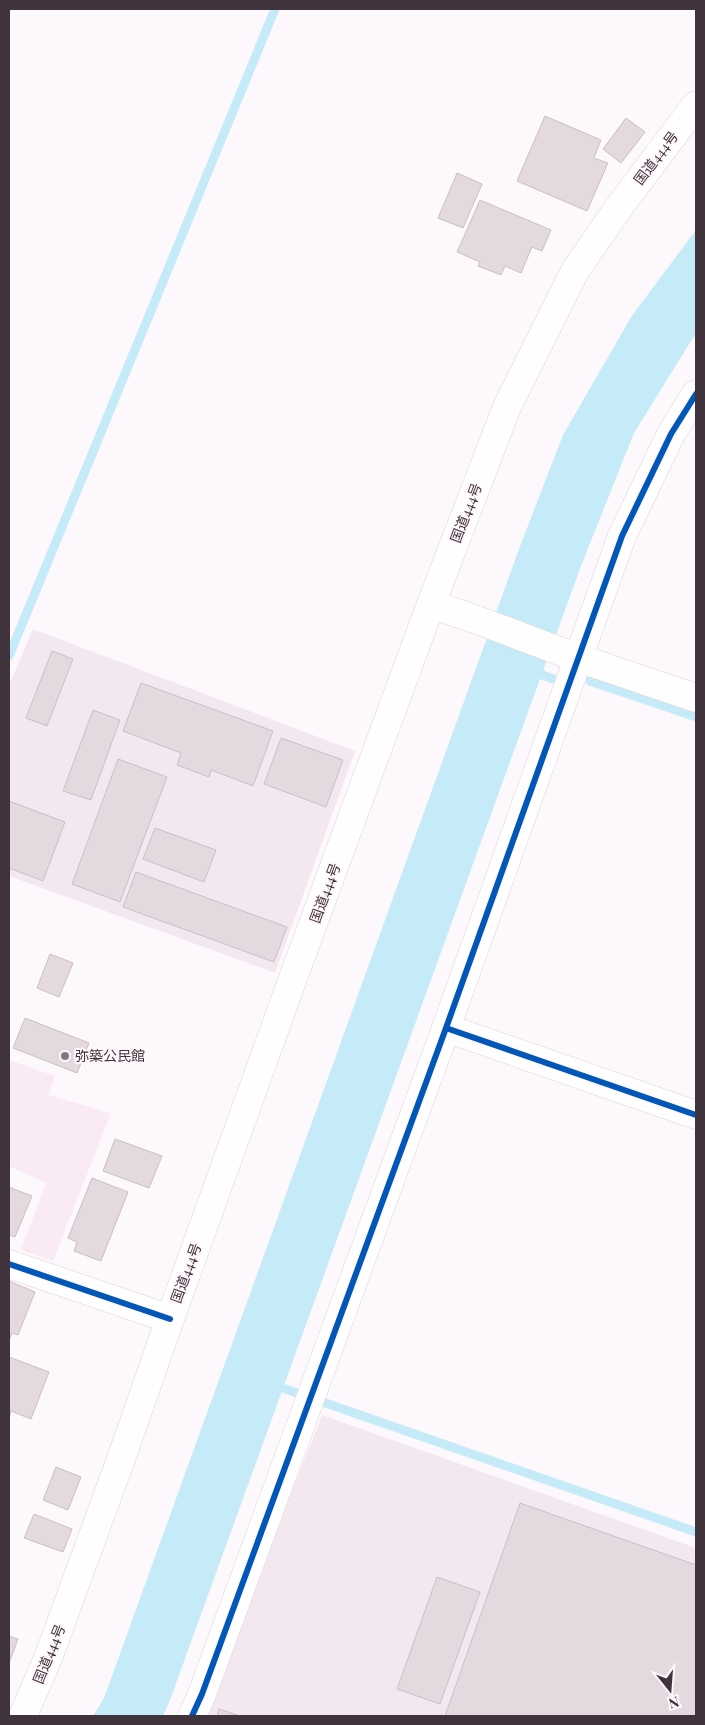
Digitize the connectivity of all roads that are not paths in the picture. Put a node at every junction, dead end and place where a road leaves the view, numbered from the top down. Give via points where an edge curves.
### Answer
1 (696, 104) edge
2 (696, 394) edge
3 (431, 604) junction
4 (571, 655) junction
5 (696, 698) edge
6 (446, 1028) junction
7 (696, 1116) edge
8 (9, 1264) edge
9 (170, 1319) junction
10 (23, 1716) edge
11 (192, 1716) edge

1 - 3 main road, 国道444号 via 575,271 507,407
2 - 4 main road via 671,434 622,536
3 - 4 main road
3 - 9 main road, 国道444号
4 - 5 main road
4 - 6 main road
6 - 7 main road
6 - 11 main road
8 - 9 main road
9 - 10 main road, 国道444号 via 48,1658

